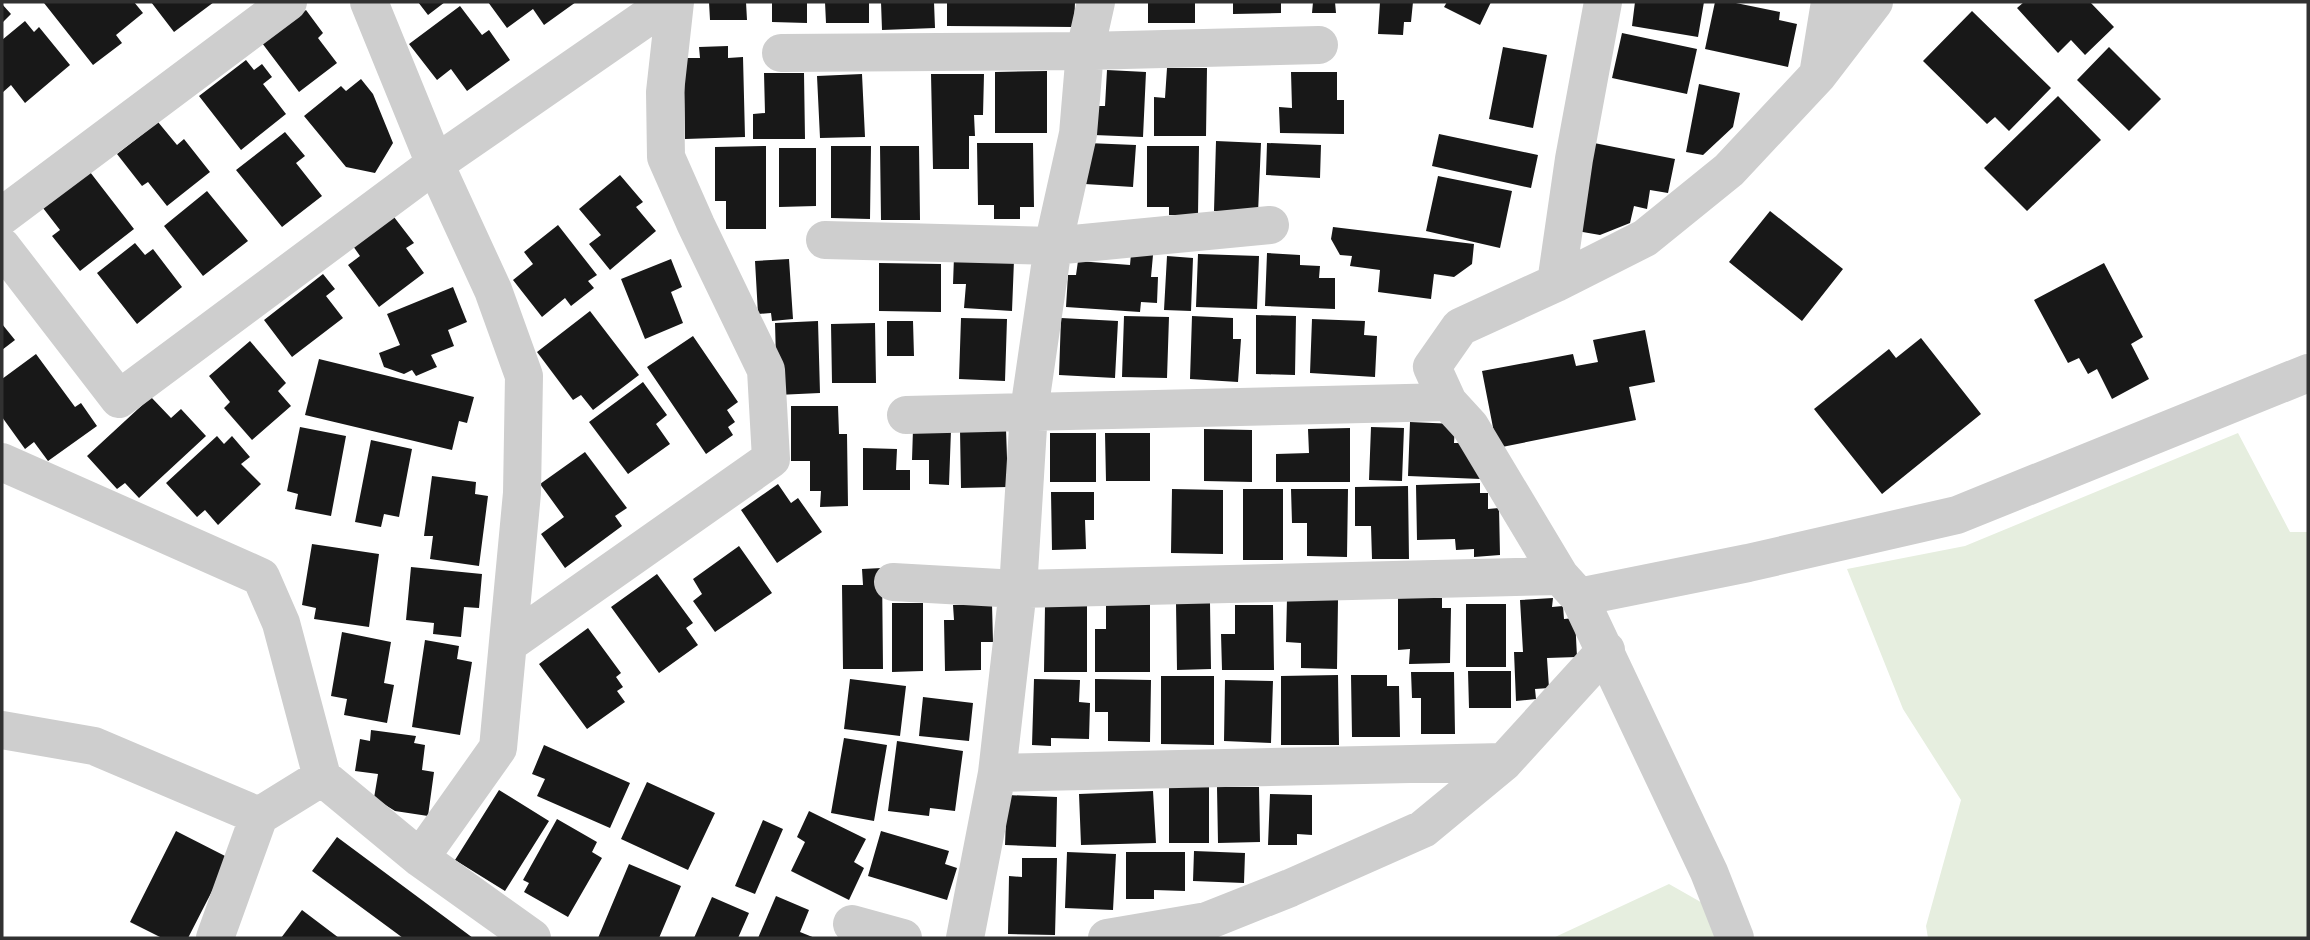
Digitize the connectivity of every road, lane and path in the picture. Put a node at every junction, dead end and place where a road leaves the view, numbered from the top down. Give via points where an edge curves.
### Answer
1 (288, 2) edge
2 (369, 2) edge
3 (669, 2) edge
4 (675, 2) edge
5 (1096, 2) edge
6 (1603, 2) edge
7 (1830, 2) edge
8 (1874, 2) edge
9 (1319, 46) dead end
10 (1085, 51) junction
11 (781, 52) dead end
12 (1818, 75) junction
13 (435, 164) junction
14 (2, 216) edge
15 (1270, 225) dead end
16 (825, 240) dead end
17 (1053, 246) junction
18 (2, 247) edge
19 (1556, 283) junction
20 (2308, 373) edge
21 (1448, 402) junction
22 (1029, 411) junction
23 (906, 415) dead end
24 (2, 462) edge
25 (893, 582) dead end
26 (1569, 586) junction
27 (1018, 589) junction
28 (508, 644) junction
29 (1606, 650) junction
30 (2, 730) edge
31 (1504, 762) junction
32 (997, 773) junction
33 (322, 777) junction
34 (259, 816) junction
35 (420, 858) junction
36 (852, 923) dead end
37 (215, 938) edge
38 (532, 938) edge
39 (903, 938) edge
40 (965, 938) edge
41 (1107, 938) edge
42 (1735, 938) edge

1 - 14 street
2 - 13 street
3 - 13 street
4 - 28 street via 665,92 666,156 766,370 771,459
5 - 10 street
6 - 19 street
7 - 12 street
8 - 12 street
9 - 10 street
10 - 11 street
10 - 17 street via 1078,134
12 - 19 street via 1729,170 1645,239
13 - 18 street via 119,399
13 - 28 street via 493,290 524,376 522,494
15 - 17 street
16 - 17 street
17 - 22 street
19 - 21 street via 1460,327 1432,367
20 - 26 street via 1957,515 1748,563
21 - 22 street
21 - 26 street via 1470,426
22 - 23 street
22 - 27 street
24 - 33 street via 261,577 281,623
25 - 27 street
26 - 27 street
26 - 29 street
27 - 32 street
28 - 35 street via 498,748
29 - 31 street
29 - 42 street
30 - 34 street via 94,747
31 - 32 street
31 - 41 street via 1423,829 1207,921
32 - 40 street
33 - 34 street
33 - 35 street
34 - 37 street
35 - 38 street
36 - 39 street

